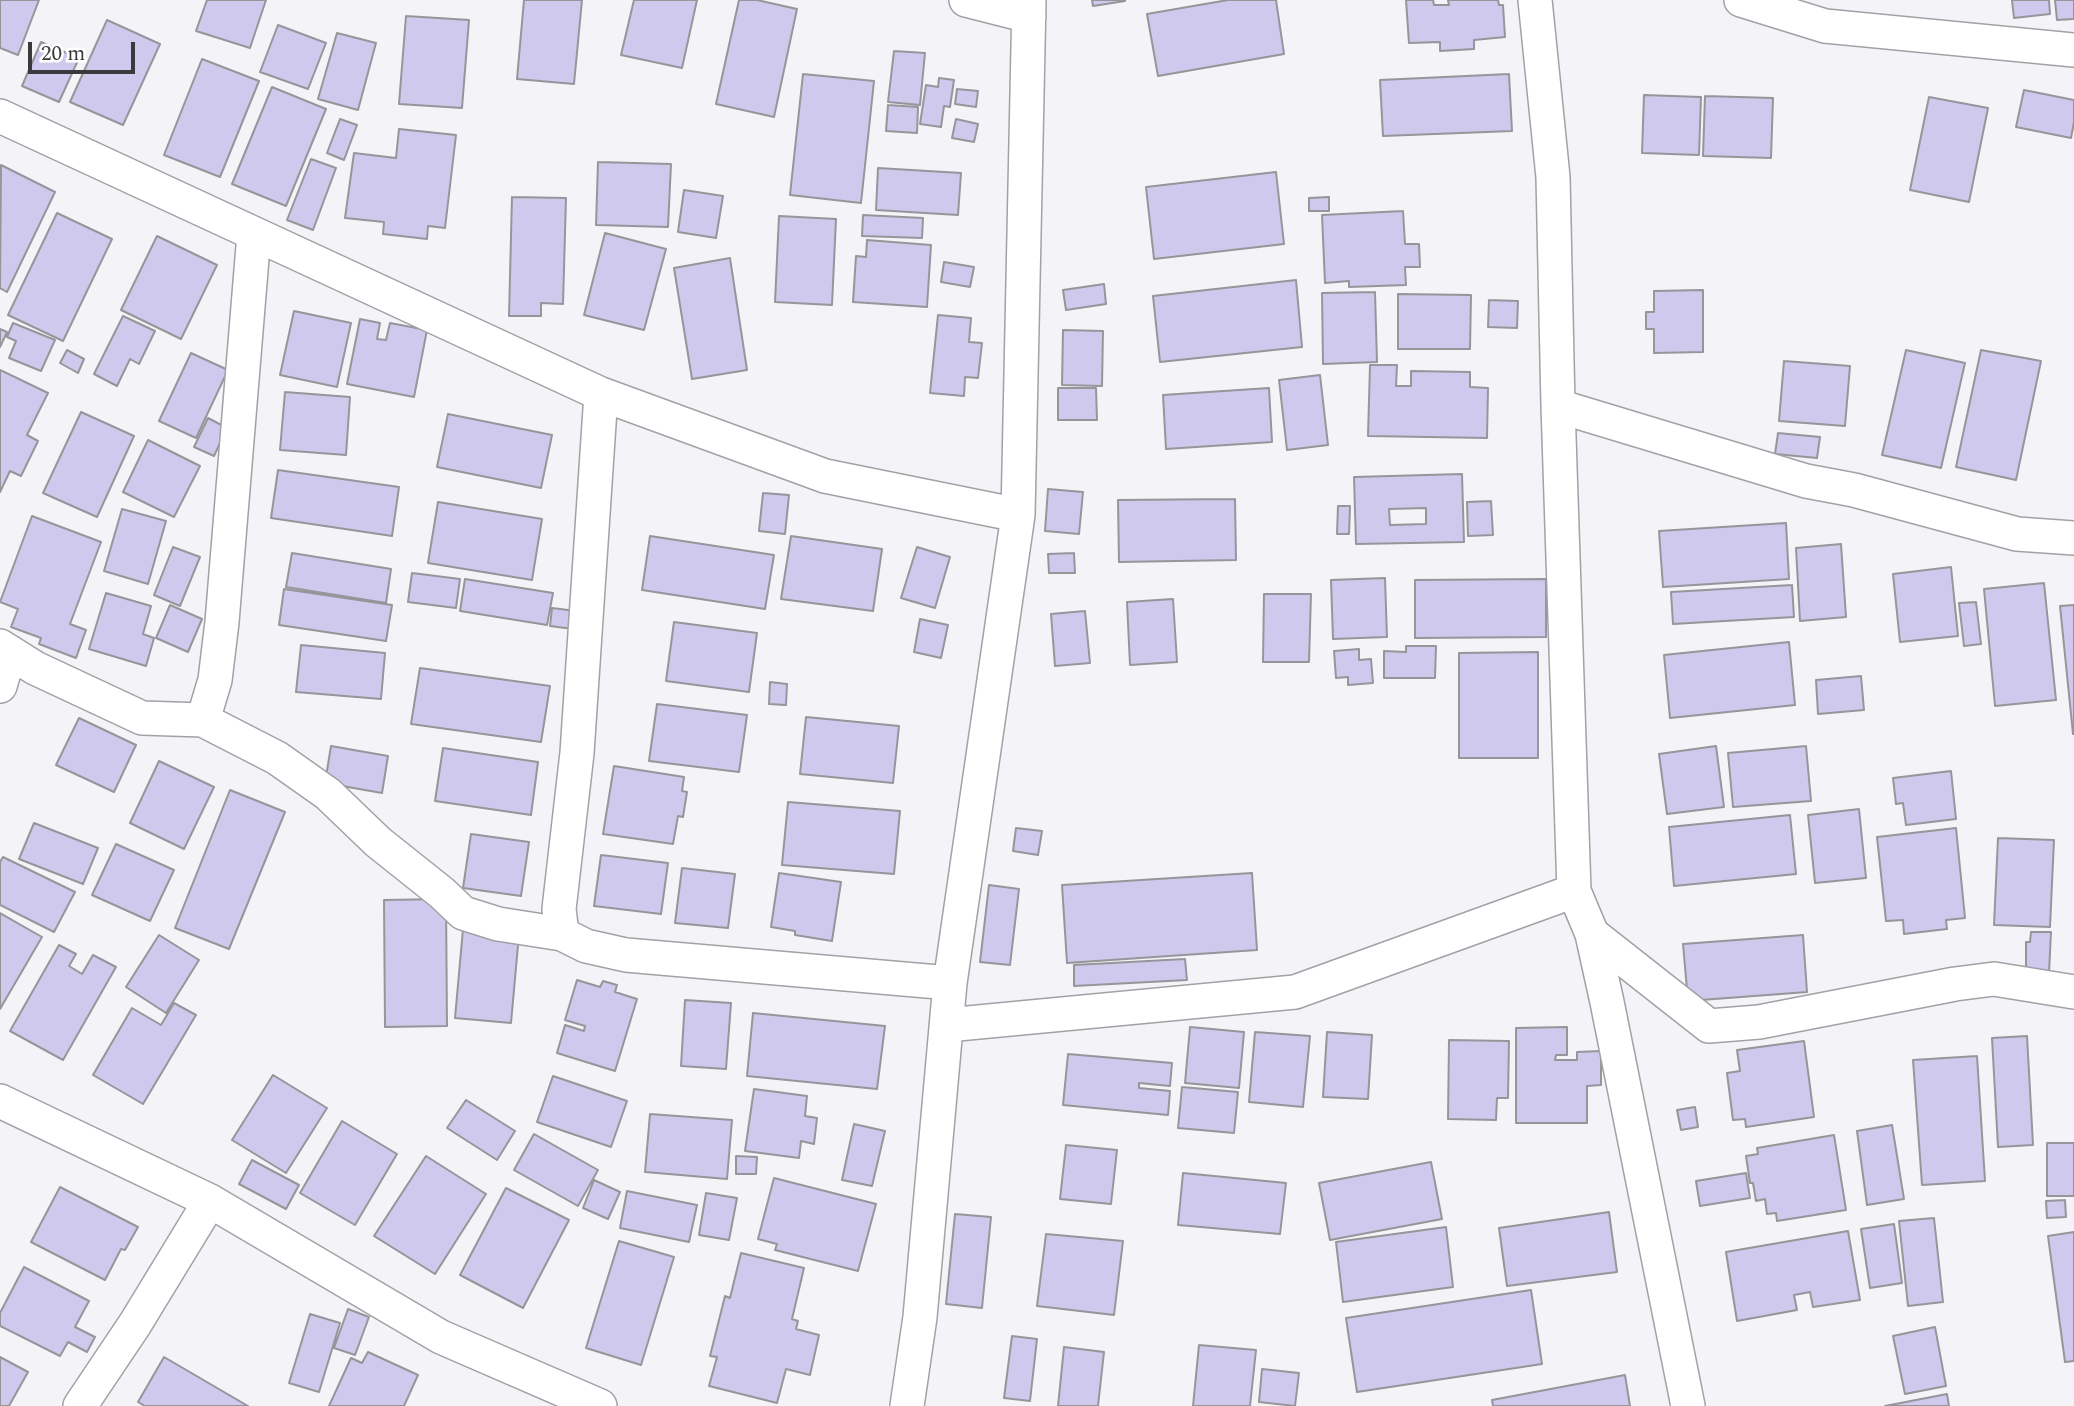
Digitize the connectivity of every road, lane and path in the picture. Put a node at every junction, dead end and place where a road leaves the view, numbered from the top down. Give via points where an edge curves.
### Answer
1 (966, 0) edge
2 (1535, 0) edge
3 (1741, 0) edge
4 (1029, 8) edge
5 (2074, 50) edge
6 (0, 117) edge
7 (254, 234) junction
8 (601, 394) junction
9 (1558, 406) junction
10 (1018, 515) junction
11 (2074, 538) edge
12 (5, 649) edge
13 (0, 686) edge
14 (203, 720) junction
15 (1574, 891) junction
16 (562, 934) junction
17 (1592, 934) junction
18 (950, 983) junction
19 (2074, 992) edge
20 (947, 1025) junction
21 (0, 1101) edge
22 (210, 1201) junction
23 (564, 1399) edge
24 (80, 1406) edge
25 (600, 1406) edge
26 (907, 1406) edge
27 (1688, 1406) edge

1 - 4 street
2 - 9 street via 1553,177
3 - 5 street via 1825,26
4 - 10 street
6 - 7 street
7 - 8 street
7 - 14 street via 222,622 215,680
8 - 10 street via 825,476
8 - 16 street via 577,753 559,909
9 - 11 street via 1806,481 2017,534
9 - 15 street
10 - 18 street
12 - 13 street
12 - 14 street via 142,718
14 - 16 street via 277,758 328,794 463,913
15 - 17 street
15 - 20 street via 1295,992
16 - 18 street via 586,946 626,956
17 - 19 street via 1709,1026 1759,1022 1994,979
17 - 27 street
18 - 20 street
20 - 26 street via 920,1317
21 - 22 street
22 - 23 street via 441,1337
22 - 24 street
23 - 25 street

